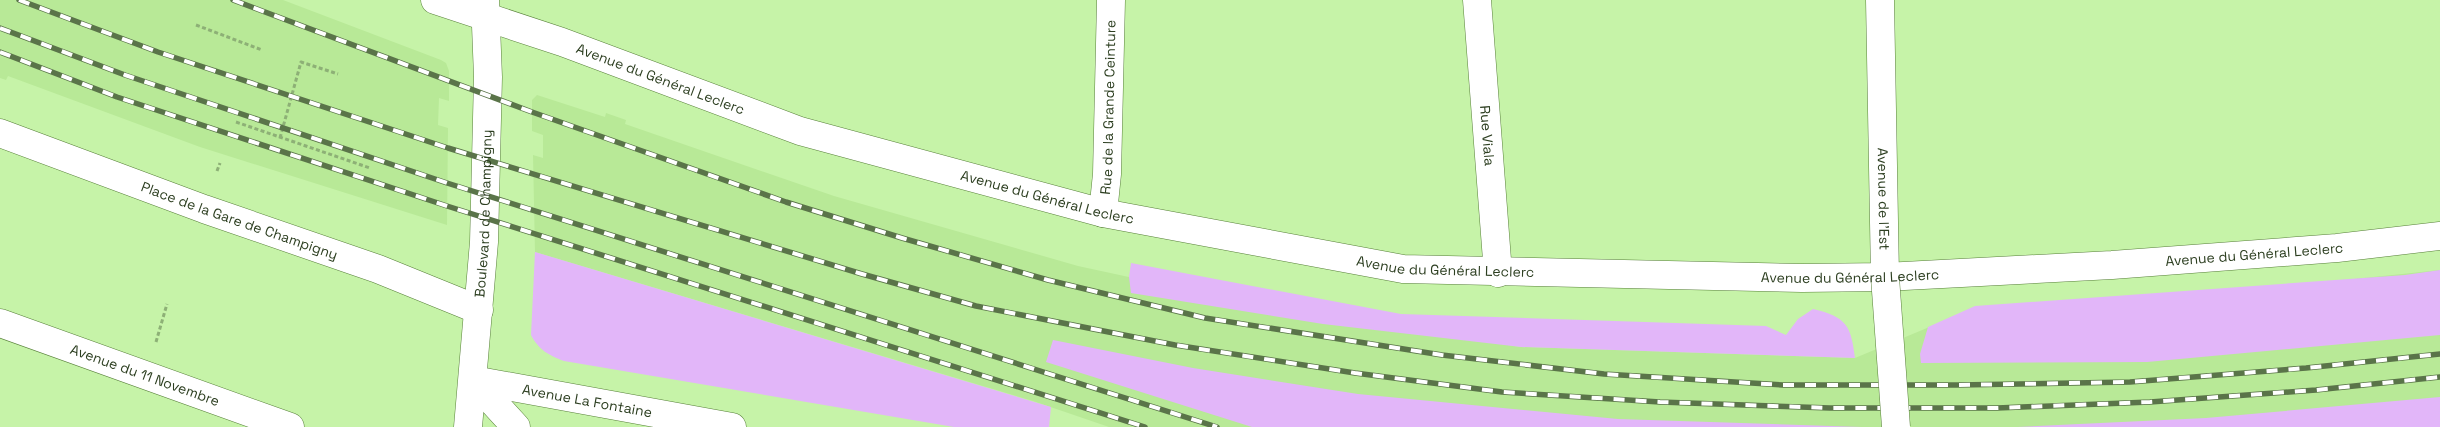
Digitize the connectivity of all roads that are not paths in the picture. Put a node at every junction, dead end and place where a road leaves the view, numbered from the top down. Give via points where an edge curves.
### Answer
1 (436, 0) edge
2 (1110, 0) edge
3 (1477, 0) edge
4 (1880, 0) edge
5 (485, 9) edge
6 (0, 134) edge
7 (1103, 213) junction
8 (2440, 236) edge
9 (1498, 273) junction
10 (1885, 277) junction
11 (479, 310) junction
12 (0, 323) edge
13 (473, 380) junction
14 (290, 427) edge
15 (468, 427) edge
16 (516, 427) edge
17 (732, 427) edge
18 (1896, 427) edge

1 - 5 street, Avenue du Général Leclerc
2 - 7 street, Rue de la Grande Ceinture via 1107,174
3 - 9 street, Rue Viala
4 - 10 street, Avenue de l'Est
5 - 7 street, Avenue du Général Leclerc via 562,42 800,131
5 - 11 street, Boulevard de Champigny via 487,140
6 - 11 street, Place de la Gare de Champigny via 378,269
7 - 9 street, Avenue du Général Leclerc via 1403,269
8 - 10 street, Avenue du Général Leclerc via 2337,248 2112,266
9 - 10 street, Avenue du Général Leclerc
10 - 18 street, Avenue de l'Est, bridge
11 - 13 street, Boulevard de Champigny
12 - 14 street, Avenue du 11 Novembre
13 - 15 street, Boulevard de Champigny
13 - 16 street
13 - 17 street, Avenue La Fontaine

